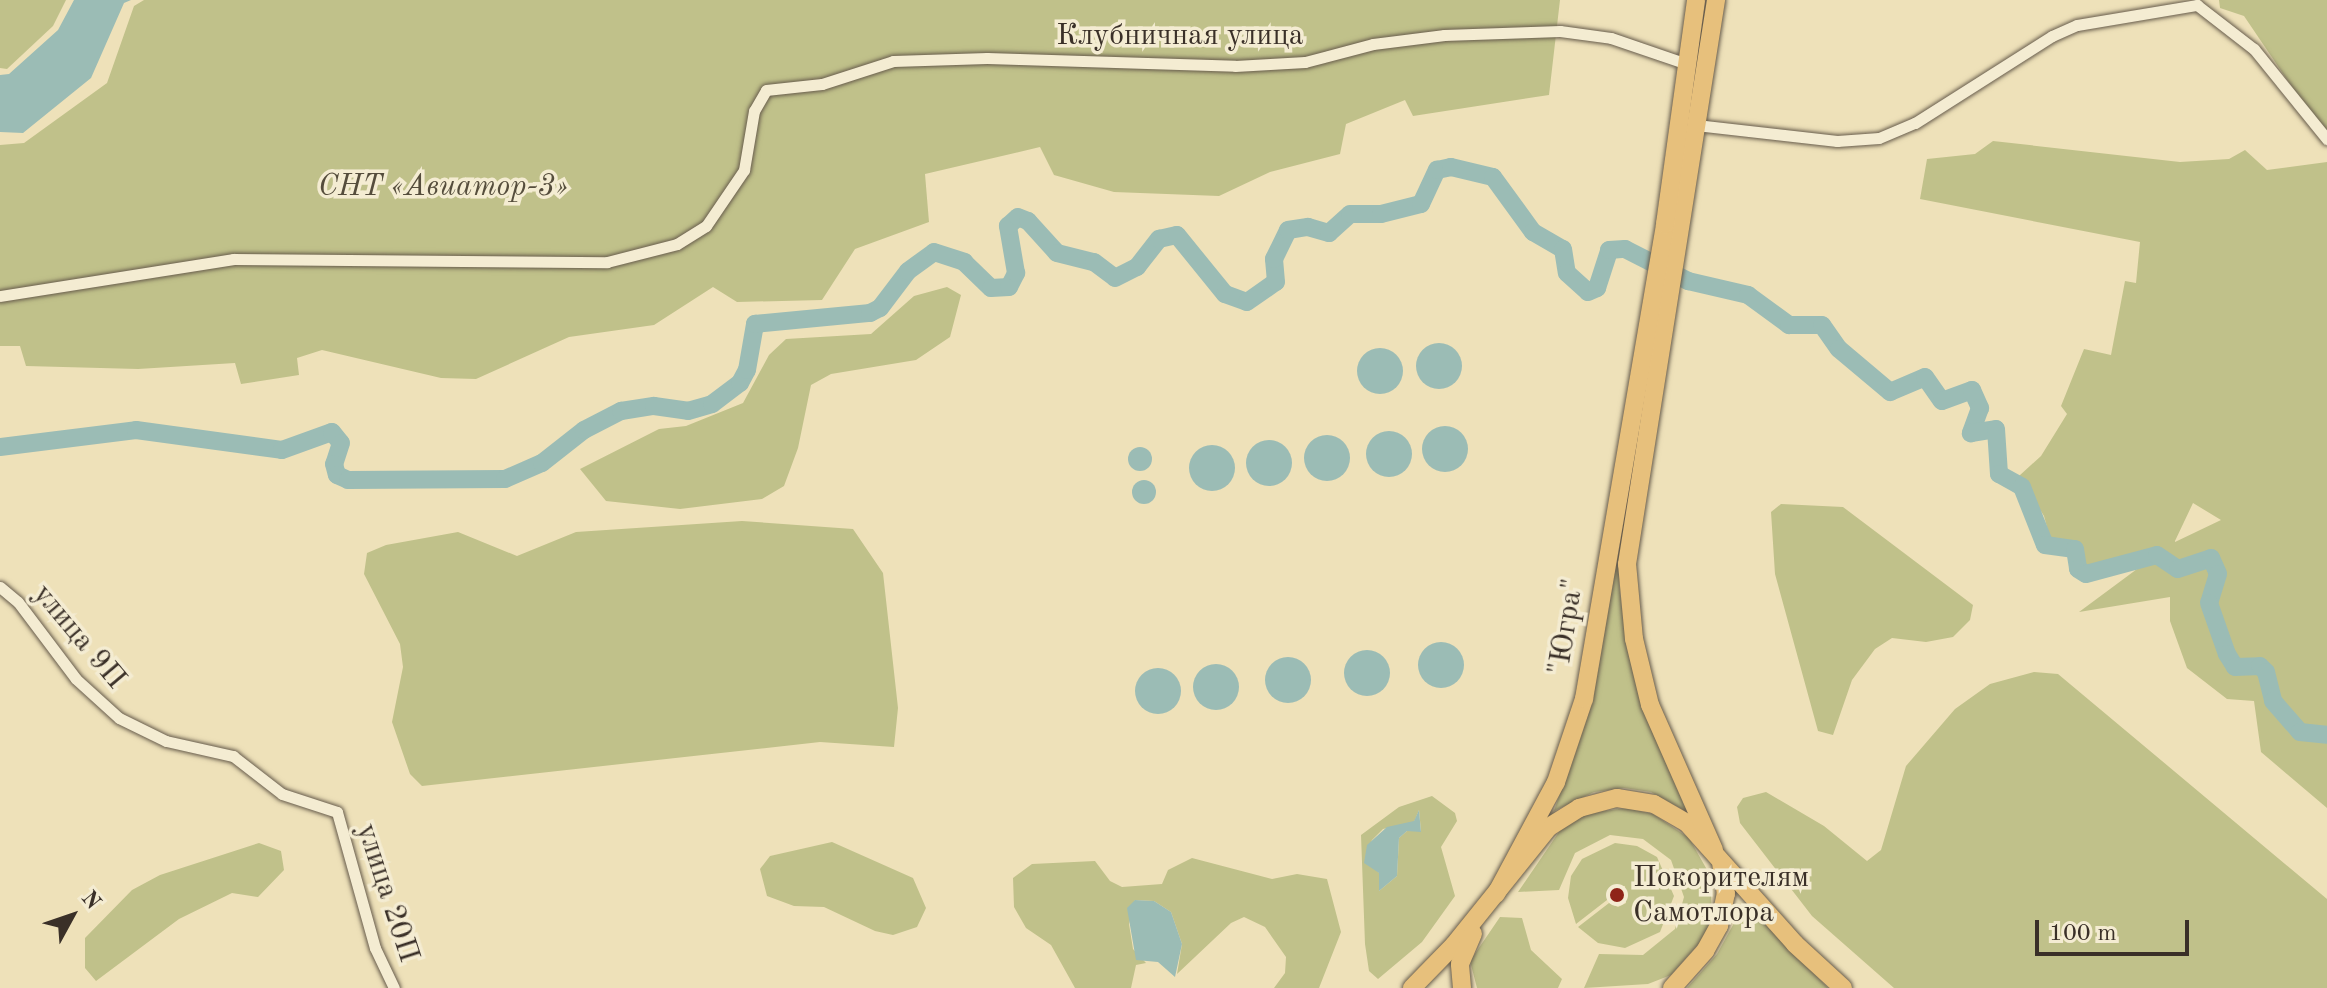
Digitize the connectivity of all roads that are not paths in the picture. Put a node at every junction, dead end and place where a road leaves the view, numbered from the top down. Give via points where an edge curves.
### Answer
1 (1696, 0) edge
2 (1716, 0) edge
3 (1687, 64) junction
4 (1696, 125) junction
5 (2327, 139) edge
6 (1673, 225) junction
7 (0, 296) edge
8 (1659, 306) junction
9 (0, 587) edge
10 (337, 812) joint
11 (1714, 850) junction
12 (1496, 894) junction
13 (394, 988) edge
14 (1412, 988) edge
15 (1462, 988) edge
16 (1672, 988) edge
17 (1843, 988) edge

1 - 3 main road
2 - 4 main road
3 - 6 main road
3 - 7 street, Клубничная улица via 1595,34 1520,31 1430,36 1315,60 1235,66 934,57 893,61 822,84 766,90 754,111 748,158 735,185 706,226 677,244 584,265 233,259
4 - 5 street via 1837,141 1879,138 1915,123 2077,25 2197,5 2254,49
4 - 6 main road
6 - 8 main road
8 - 11 main road, "Югра" via 1631,523 1629,610 1650,705
8 - 12 main road, "Югра" via 1580,716 1556,782
9 - 10 street, улица 9П via 18,602 76,679 119,718 166,741 233,756 282,794
10 - 13 street, улица 20П via 375,948
11 - 12 main road via 1666,810 1617,798 1567,814 1525,855
11 - 16 main road via 1725,878 1723,916 1705,951
11 - 17 main road via 1795,944
12 - 14 main road
12 - 15 main road via 1463,955

